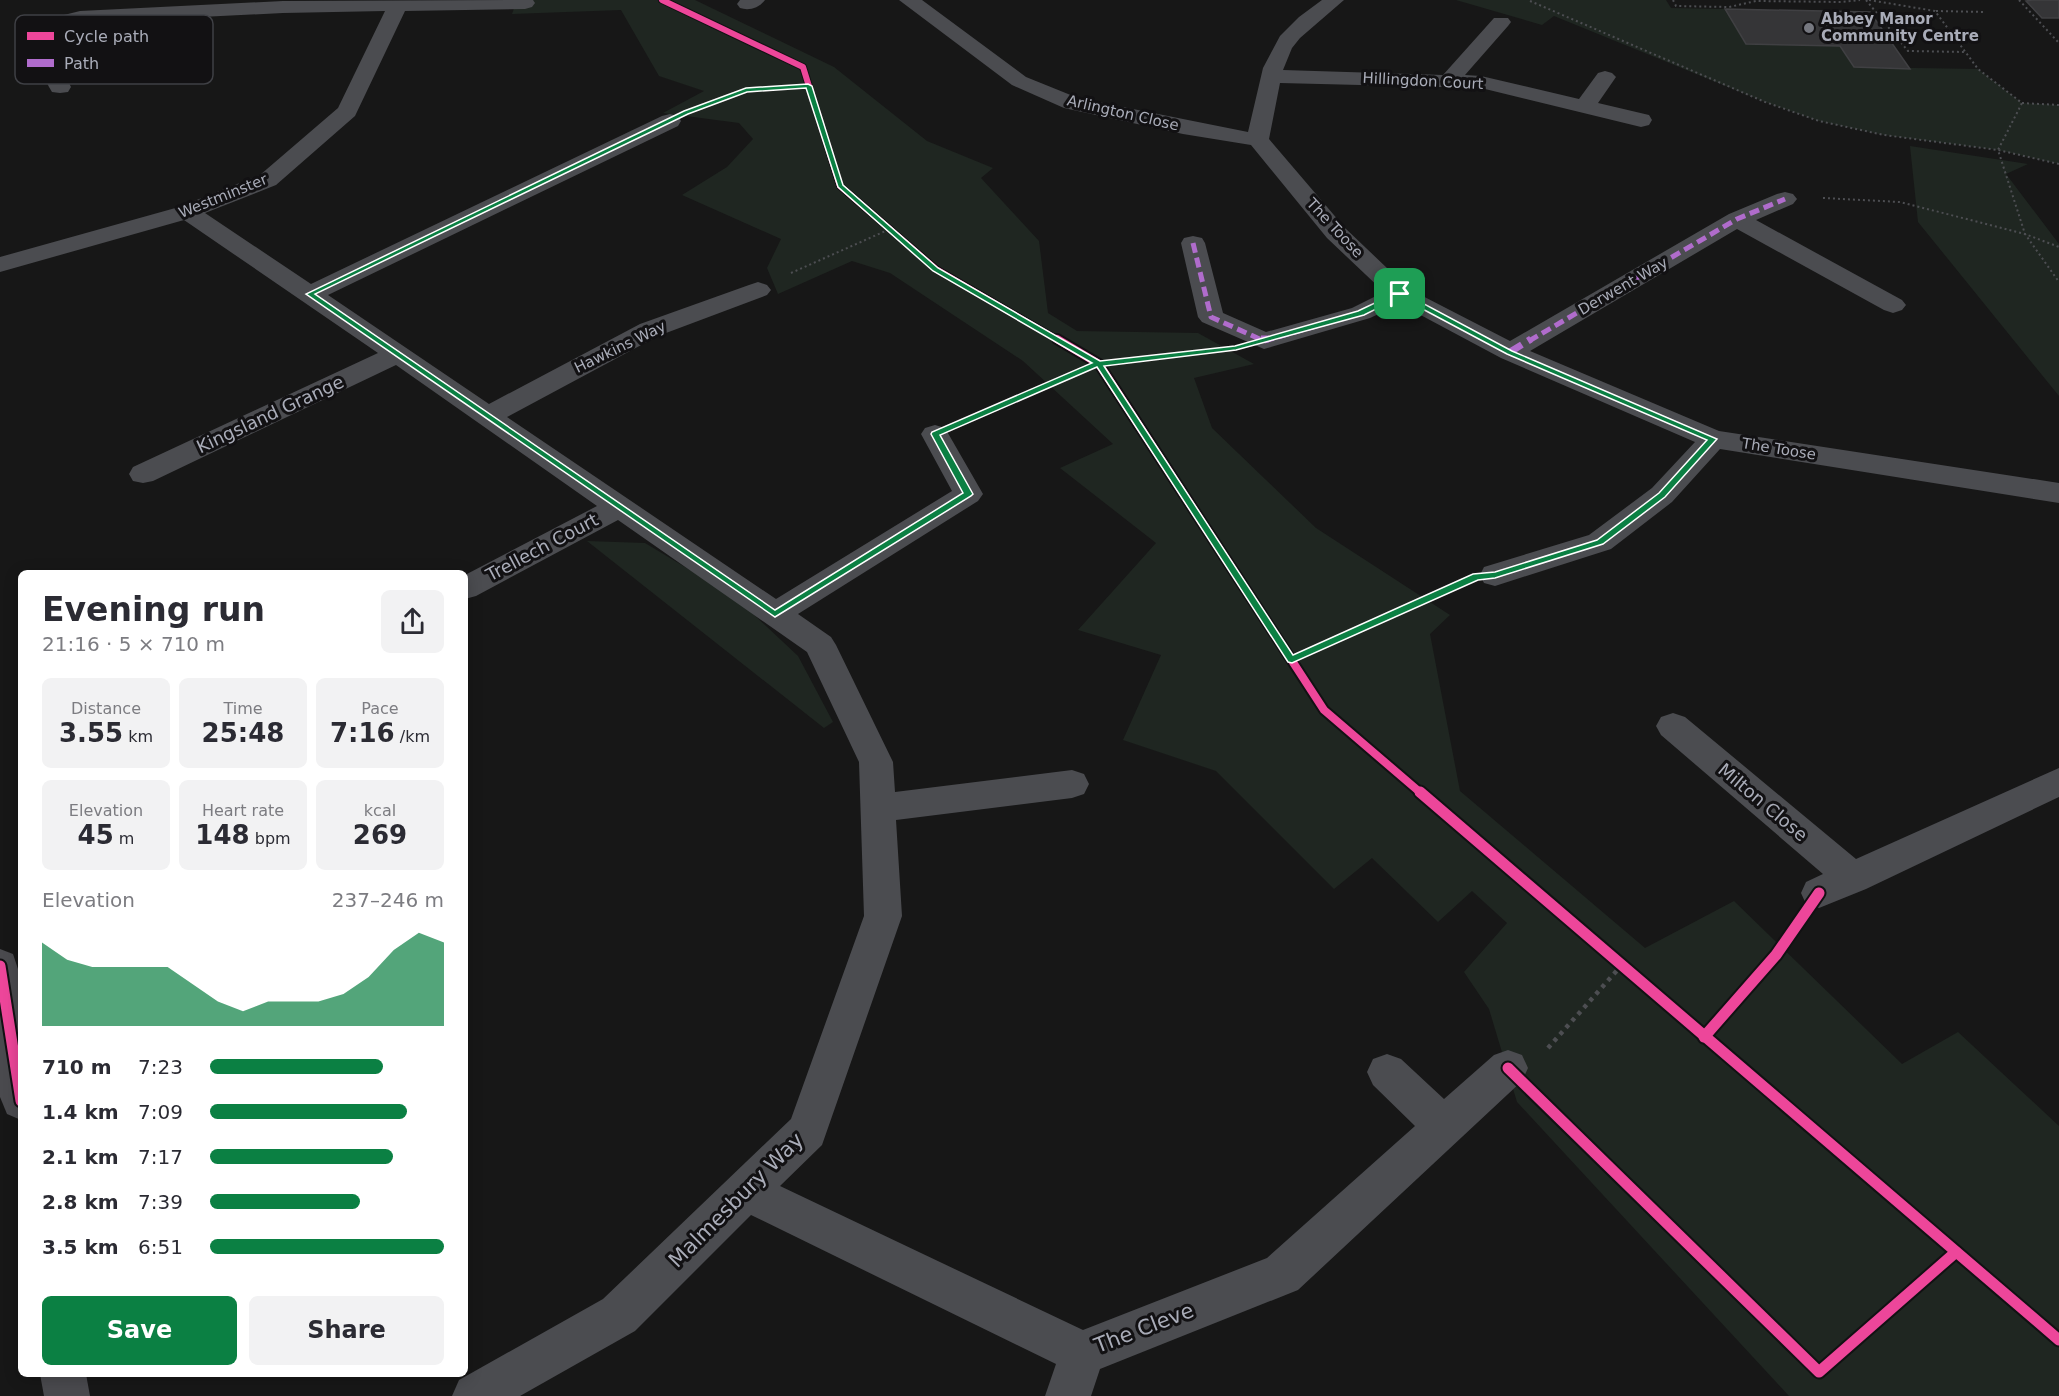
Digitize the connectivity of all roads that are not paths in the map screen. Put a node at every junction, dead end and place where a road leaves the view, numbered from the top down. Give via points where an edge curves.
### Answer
1 (909, 0) edge
2 (1334, 0) edge
3 (525, 3) dead end
4 (286, 4) edge
5 (398, 5) junction
6 (112, 15) edge
7 (1501, 22) dead end
8 (1272, 76) junction
9 (1605, 77) dead end
10 (1449, 81) junction
11 (58, 84) edge
12 (60, 87) dead end
13 (1585, 106) junction
14 (1641, 120) dead end
15 (670, 121) road end
16 (1258, 140) junction
17 (1785, 199) road end
18 (188, 213) junction
19 (1737, 219) junction
20 (1193, 243) dead end
21 (0, 265) edge
22 (758, 290) road end
23 (310, 294) junction
24 (1400, 294) junction
25 (1893, 305) dead end
26 (1510, 352) junction
27 (398, 354) junction
28 (487, 416) junction
29 (935, 434) road end
30 (1713, 439) junction
31 (143, 474) dead end
32 (2059, 493) edge
33 (619, 507) junction
34 (1495, 575) road end
35 (468, 586) edge
36 (775, 614) junction
37 (1673, 726) dead end
38 (2059, 782) edge
39 (1072, 783) dead end
40 (879, 807) junction
41 (1853, 878) junction
42 (1819, 893) road end
43 (0, 966) edge
44 (1508, 1068) road end
45 (1387, 1072) dead end
46 (18, 1082) edge
47 (1444, 1126) junction
48 (746, 1191) junction
49 (1082, 1353) junction
50 (64, 1377) edge
51 (67, 1396) edge
52 (475, 1396) edge
53 (1068, 1396) edge

1 - 16 street, Arlington Close via 1019,81 1061,98
2 - 8 street via 1303,23 1282,48
3 - 5 street
4 - 5 street
4 - 6 street
5 - 18 street, Westminster via 348,111 268,180
7 - 10 street
8 - 10 street, Hillingdon Court
8 - 16 street
9 - 13 street
10 - 13 street, Hillingdon Court via 1481,82
11 - 12 street
13 - 14 street, Hillingdon Court
15 - 23 street
16 - 24 street, The Toose via 1336,233
17 - 19 street, Derwent Way
18 - 21 street, Westminster
18 - 23 street, Malmesbury Way
19 - 25 street
19 - 26 street, Derwent Way
20 - 24 street via 1211,317 1264,341 1361,313
22 - 28 street, Hawkins Way via 649,330
23 - 27 street, Malmesbury Way
24 - 26 street, The Toose
26 - 30 street, The Toose
27 - 28 street, Malmesbury Way
27 - 31 street, Kingsland Grange
28 - 33 street, Malmesbury Way
29 - 36 street via 968,494
30 - 32 street, The Toose
30 - 34 street via 1662,495 1600,542
33 - 35 street, Trellech Court
33 - 36 street, Malmesbury Way
36 - 40 street, Malmesbury Way via 820,645 876,762
37 - 41 street, Milton Close
38 - 41 street
39 - 40 street
40 - 48 street, Malmesbury Way via 883,916 807,1131
41 - 42 street
43 - 46 street
44 - 47 street, The Cleve
45 - 47 street
47 - 49 street, The Cleve via 1282,1274
48 - 49 street, The Cleve
48 - 52 street, Malmesbury Way via 619,1315
49 - 53 street
50 - 51 street

